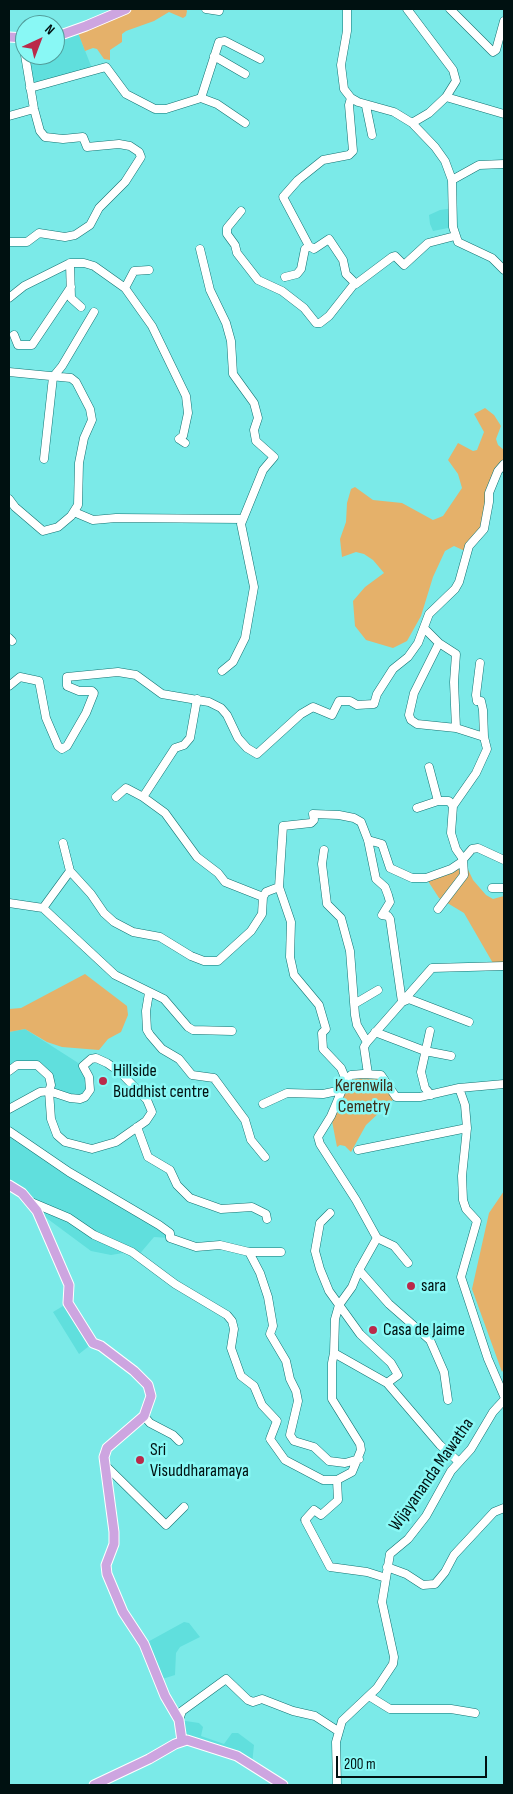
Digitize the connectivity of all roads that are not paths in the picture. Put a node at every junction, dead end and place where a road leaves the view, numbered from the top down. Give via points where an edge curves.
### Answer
1 (206, 9) edge
2 (347, 9) edge
3 (407, 9) edge
4 (450, 9) edge
5 (120, 10) edge
6 (218, 11) dead end
7 (504, 21) edge
8 (65, 33) edge
9 (214, 56) junction
10 (260, 59) dead end
11 (27, 65) edge
12 (245, 74) dead end
13 (30, 88) junction
14 (446, 97) junction
15 (201, 98) junction
16 (351, 98) junction
17 (366, 106) junction
18 (34, 109) junction
19 (504, 114) edge
20 (9, 116) edge
21 (245, 123) dead end
22 (412, 123) junction
23 (372, 135) dead end
24 (504, 164) edge
25 (452, 180) junction
26 (241, 211) dead end
27 (456, 236) junction
28 (9, 242) edge
29 (308, 246) junction
30 (200, 249) dead end
31 (70, 263) junction
32 (149, 270) dead end
33 (504, 270) edge
34 (285, 277) dead end
35 (354, 283) junction
36 (70, 287) junction
37 (9, 288) edge
38 (126, 288) junction
39 (18, 292) junction
40 (9, 298) edge
41 (82, 307) dead end
42 (94, 312) dead end
43 (14, 335) dead end
44 (9, 372) edge
45 (53, 377) junction
46 (185, 443) dead end
47 (44, 459) dead end
48 (504, 464) edge
49 (9, 499) edge
50 (74, 512) junction
51 (243, 519) junction
52 (424, 628) junction
53 (438, 643) junction
54 (480, 663) dead end
55 (222, 671) dead end
56 (9, 686) edge
57 (197, 699) junction
58 (456, 728) junction
59 (484, 737) junction
60 (429, 768) dead end
61 (116, 797) dead end
62 (142, 797) junction
63 (438, 801) junction
64 (453, 806) junction
65 (417, 808) dead end
66 (368, 840) junction
67 (62, 843) dead end
68 (324, 850) dead end
69 (463, 859) junction
70 (504, 860) edge
71 (70, 871) junction
72 (279, 887) junction
73 (492, 888) dead end
74 (504, 888) edge
75 (263, 897) junction
76 (9, 903) edge
77 (43, 908) junction
78 (438, 909) dead end
79 (504, 966) edge
80 (378, 990) dead end
81 (150, 993) junction
82 (402, 1002) junction
83 (356, 1003) junction
84 (469, 1022) dead end
85 (232, 1031) dead end
86 (430, 1031) dead end
87 (375, 1032) junction
88 (367, 1042) junction
89 (425, 1051) junction
90 (451, 1056) dead end
91 (9, 1072) edge
92 (368, 1074) junction
93 (346, 1080) junction
94 (504, 1084) edge
95 (459, 1088) junction
96 (342, 1090) junction
97 (49, 1091) junction
98 (431, 1095) junction
99 (263, 1104) dead end
100 (9, 1109) edge
101 (137, 1127) junction
102 (467, 1128) junction
103 (9, 1132) edge
104 (358, 1150) dead end
105 (265, 1157) dead end
106 (9, 1185) edge
107 (31, 1202) junction
108 (330, 1213) dead end
109 (267, 1219) dead end
110 (377, 1238) junction
111 (249, 1252) junction
112 (281, 1252) dead end
113 (408, 1263) dead end
114 (359, 1270) junction
115 (339, 1305) junction
116 (334, 1353) junction
117 (387, 1383) junction
118 (504, 1396) edge
119 (448, 1400) dead end
120 (504, 1400) edge
121 (144, 1416) junction
122 (179, 1441) dead end
123 (359, 1459) junction
124 (459, 1462) junction
125 (106, 1466) junction
126 (337, 1480) junction
127 (184, 1507) dead end
128 (504, 1508) edge
129 (387, 1567) junction
130 (386, 1578) junction
131 (369, 1696) junction
132 (475, 1713) dead end
133 (179, 1720) junction
134 (338, 1731) junction
135 (182, 1741) junction
136 (94, 1785) edge
137 (283, 1785) edge
138 (337, 1785) edge

1 - 6 street
2 - 16 street via 348,31 341,78
3 - 14 street via 454,70 456,81
4 - 7 street via 493,52
5 - 8 main road
9 - 10 street via 219,42 225,41
9 - 12 street
9 - 15 street
11 - 13 street
13 - 15 street via 106,67 126,94 154,109 166,109
13 - 18 street
14 - 19 street
14 - 22 street
15 - 21 street via 217,104
16 - 17 street
16 - 29 street via 352,151 349,155 323,160 298,180 283,198
17 - 22 street via 394,112
17 - 23 street
18 - 20 street
18 - 28 street via 44,136 51,139 83,137 87,147 130,146 139,152 141,158 125,182 99,208 90,225 75,235 39,233 27,242
22 - 25 street via 445,161
24 - 25 street via 479,165
25 - 27 street
26 - 35 street via 227,228 237,253 258,280 282,291 304,308 316,323 329,316
27 - 33 street via 458,242 492,258
27 - 35 street via 428,242 404,265 396,256 392,257
29 - 34 street via 301,270
29 - 35 street via 314,249 329,239 343,260 346,274
30 - 51 street via 210,290 231,341 233,374 254,403 258,418 254,430 256,441 274,457 266,464
31 - 36 street
31 - 38 street via 94,266
31 - 39 street
32 - 38 street via 134,271
36 - 41 street via 71,298
36 - 43 street via 32,345 18,344
37 - 39 street
38 - 46 street via 152,326 186,396 188,413 183,436 179,438
39 - 40 street
42 - 45 street
44 - 45 street
45 - 47 street
45 - 50 street via 71,378 76,382 92,420 79,463 78,505
48 - 52 street via 489,493 484,528 469,546 459,582 429,614
49 - 50 street via 43,531 58,527
50 - 51 street via 93,520
51 - 55 street via 241,524 254,587 245,638 233,662
52 - 53 street
52 - 57 street via 412,653 393,669 374,704 339,702 332,715 313,707 257,754 238,738 221,708
53 - 58 street via 456,654 457,658 454,682
53 - 58 street via 420,678 409,716 417,724
54 - 59 street via 476,701 481,701
56 - 57 street via 20,678 39,681 46,718 62,749 67,746 94,694 67,686 67,678 118,672 136,675 162,694
57 - 62 street via 190,738 175,748
58 - 59 street
59 - 64 street via 487,749 481,763
60 - 63 street
61 - 62 street via 126,788
62 - 75 street via 165,813 197,857 218,873 224,882
63 - 64 street via 449,801
63 - 65 street
64 - 69 street via 451,833
66 - 69 street via 382,844 390,868 412,878 426,878 451,868
66 - 72 street via 361,822 339,815 314,814 312,823 283,826
66 - 82 street via 373,872 388,895 388,907 382,915 390,919
67 - 71 street
68 - 83 street via 322,864 327,904 343,924 350,951
69 - 70 street via 472,849 478,848
69 - 78 street via 464,875
71 - 75 street via 114,922 133,932 160,937 191,956 211,962 225,957 251,931 262,914
71 - 77 street
72 - 75 street via 266,892
72 - 93 street via 291,922 290,957 294,975 319,1004 326,1030 322,1033 323,1050 341,1068
73 - 74 street
76 - 77 street
77 - 81 street via 115,974
79 - 82 street via 432,968
80 - 83 street
81 - 85 street via 164,999 193,1030
81 - 105 street via 146,1011 150,1035 162,1049 179,1059 192,1075 214,1078 245,1120 251,1140
82 - 84 street via 409,999
82 - 87 street
83 - 88 street via 357,1025
86 - 89 street
87 - 88 street
87 - 89 street
88 - 92 street via 364,1047
89 - 90 street
89 - 98 street via 421,1072 425,1088
91 - 97 street via 17,1065 38,1065 49,1076
92 - 93 street via 350,1075
92 - 98 street via 381,1075 396,1097
93 - 96 street
94 - 95 street
95 - 98 street
95 - 102 street via 465,1105
96 - 99 street via 324,1094 287,1093
96 - 110 street via 318,1137
97 - 100 street via 40,1092
97 - 101 street via 54,1127 65,1142 92,1149 107,1146
97 - 101 street via 70,1098 85,1097 90,1084 83,1066 91,1059 108,1063 152,1107 150,1116
101 - 109 street via 148,1157 170,1170 177,1186 190,1198 221,1209 252,1207 266,1214
102 - 104 street
102 - 118 street via 463,1200 466,1210 476,1221 461,1278
103 - 111 street via 159,1225 170,1233 170,1238 196,1247 220,1245
106 - 107 main road
107 - 121 main road via 61,1261 69,1285 68,1303 93,1343 148,1385 151,1396
107 - 126 street via 69,1218 94,1235 132,1252 175,1284 227,1315 234,1329 231,1348 241,1376 254,1386 262,1405 277,1421 270,1439 281,1457 316,1479
108 - 115 street via 320,1223 315,1251 329,1291
110 - 113 street via 394,1246
110 - 114 street
111 - 112 street
111 - 123 street via 268,1297 273,1326 270,1334 286,1361 296,1391 298,1401 290,1434 294,1441 314,1447 329,1461
114 - 115 street
114 - 119 street via 389,1304 430,1340 444,1372
115 - 116 street
115 - 117 street via 360,1334 391,1363 398,1375
116 - 117 street
116 - 123 street via 332,1399 360,1444
117 - 124 street via 440,1445
120 - 124 street, Wijayananda Mawatha
121 - 122 street via 150,1424
121 - 125 main road via 107,1448
123 - 126 street via 352,1472
124 - 129 street, Wijayananda Mawatha via 408,1539 392,1550
125 - 127 street via 166,1525
125 - 133 main road via 114,1532 107,1574
126 - 130 street via 338,1500 321,1515 314,1510 305,1520 330,1567
128 - 129 street via 494,1512 454,1555 435,1584 424,1585
129 - 130 street, Wijayananda Mawatha
130 - 131 street, Wijayananda Mawatha via 382,1602 393,1664
131 - 132 street via 390,1709 451,1709
131 - 134 street, Wijayananda Mawatha via 342,1721
133 - 134 street via 178,1715 226,1678 248,1700 262,1699 293,1712 315,1716
133 - 135 main road
134 - 138 street
135 - 136 main road
135 - 137 main road via 197,1742 237,1756

